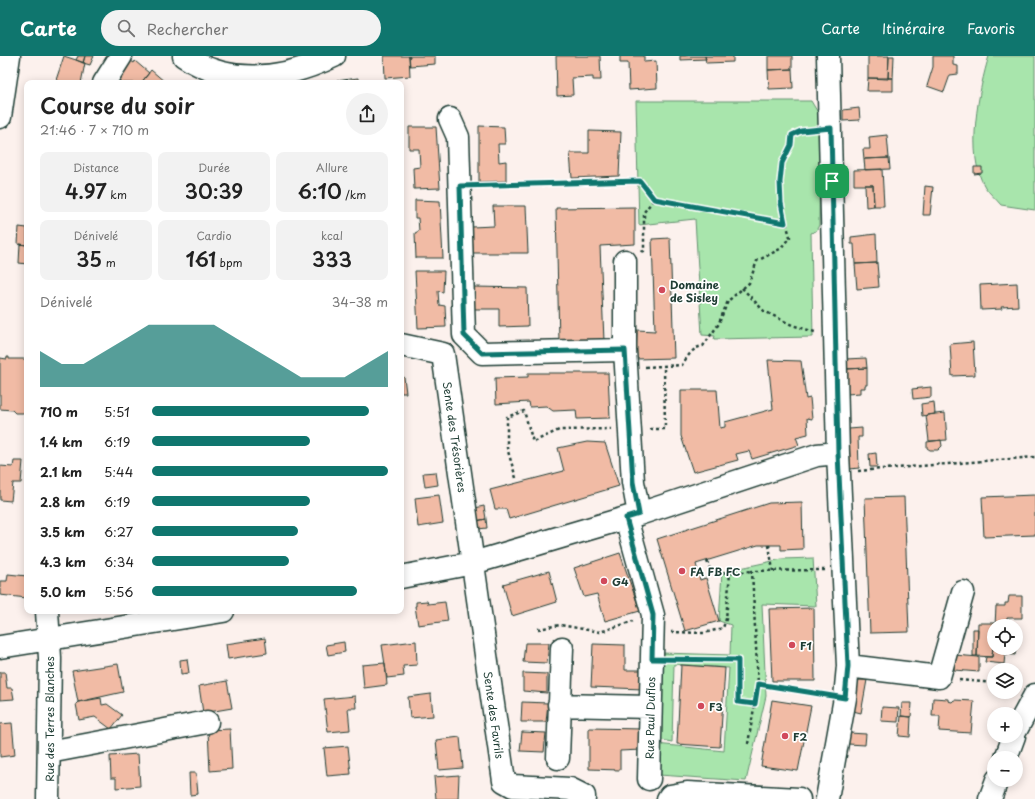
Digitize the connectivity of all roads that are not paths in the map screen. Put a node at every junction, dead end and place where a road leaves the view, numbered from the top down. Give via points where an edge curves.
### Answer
1 (9, 56) edge
2 (121, 56) edge
3 (184, 56) edge
4 (334, 56) edge
5 (828, 56) edge
6 (307, 76) edge
7 (235, 79) edge
8 (106, 80) edge
9 (0, 118) edge
10 (450, 119) dead end
11 (625, 261) road end
12 (404, 346) edge
13 (626, 358) junction
14 (838, 453) junction
15 (633, 516) junction
16 (473, 563) junction
17 (404, 576) edge
18 (963, 592) dead end
19 (47, 614) edge
20 (204, 614) edge
21 (48, 640) junction
22 (0, 647) edge
23 (562, 648) dead end
24 (848, 666) junction
25 (1035, 695) edge
26 (559, 705) junction
27 (650, 707) junction
28 (1023, 717) edge
29 (207, 722) dead end
30 (49, 752) junction
31 (558, 758) dead end
32 (649, 779) dead end
33 (994, 787) edge
34 (48, 799) edge
35 (584, 799) edge
36 (668, 799) edge
37 (799, 799) edge
38 (827, 799) edge
39 (990, 799) edge

1 - 9 street
2 - 8 street
3 - 7 street via 200,67
4 - 6 street
5 - 14 street
6 - 7 street via 284,74
10 - 13 street via 458,137 464,335 482,353
11 - 13 street, Rue Paul Duflos
12 - 16 street, Sente des Trésorières via 443,354
13 - 15 street, Rue Paul Duflos
14 - 15 street via 817,455
14 - 24 street
15 - 16 street
15 - 27 street, Rue Paul Duflos via 653,623
16 - 17 street
16 - 35 street, Sente des Favrils via 504,781 513,786 570,789 584,796
18 - 24 street via 939,677
19 - 21 street, Rue des Terres Blanches
20 - 21 street
21 - 22 street
21 - 30 street, Rue des Terres Blanches
23 - 26 street
24 - 38 street via 845,698
25 - 28 street
26 - 27 street
26 - 31 street
27 - 32 street, Rue Paul Duflos
29 - 30 street
30 - 34 street, Rue des Terres Blanches
33 - 39 street
36 - 37 street via 670,796 687,793

